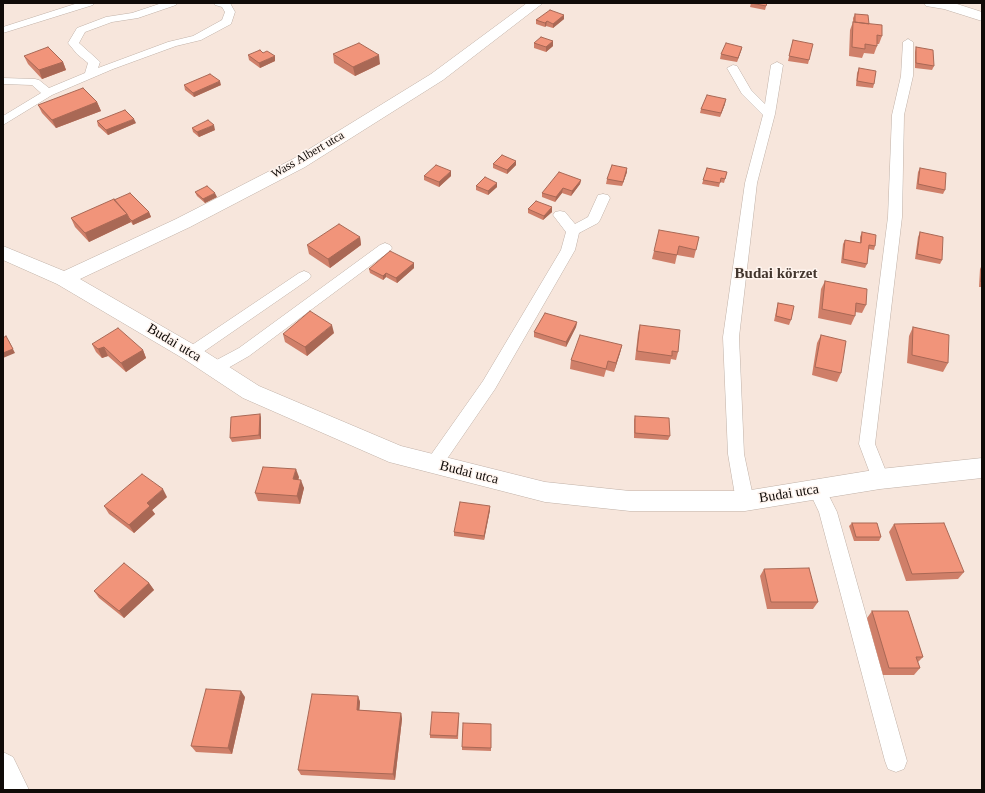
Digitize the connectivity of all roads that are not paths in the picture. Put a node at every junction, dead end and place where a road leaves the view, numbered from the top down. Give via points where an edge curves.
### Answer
1 (89, 3) edge
2 (172, 3) edge
3 (219, 3) edge
4 (536, 3) edge
5 (931, 3) edge
6 (948, 4) edge
7 (982, 17) edge
8 (3, 30) edge
9 (908, 42) dead end
10 (777, 65) dead end
11 (733, 68) dead end
12 (90, 75) junction
13 (3, 81) edge
14 (48, 93) junction
15 (769, 114) junction
16 (3, 121) edge
17 (603, 198) dead end
18 (560, 215) dead end
19 (573, 231) junction
20 (385, 248) dead end
21 (3, 252) edge
22 (304, 276) dead end
23 (64, 280) junction
24 (191, 353) junction
25 (215, 368) junction
26 (434, 464) junction
27 (982, 468) edge
28 (880, 479) junction
29 (817, 489) junction
30 (745, 501) junction
31 (896, 761) dead end
32 (3, 767) edge
33 (14, 790) edge

1 - 8 lane
2 - 12 lane via 134,16 110,19 81,30 73,43 94,62
3 - 12 lane via 226,4 230,12 226,22 197,38 172,44
4 - 23 street, Wass Albert utca via 437,76 299,163
5 - 6 street
6 - 7 street
9 - 28 lane via 907,76 898,115 895,217 867,444
10 - 15 lane
11 - 15 lane via 746,92
12 - 14 lane
13 - 14 lane via 35,82
14 - 16 lane
15 - 30 lane via 751,183 731,337 736,454
17 - 19 lane via 593,220
18 - 19 lane
19 - 26 lane via 568,250 489,385
20 - 25 lane via 244,352
21 - 23 street, Budai utca
22 - 24 lane
23 - 24 street, Budai utca
24 - 25 street, Budai utca
25 - 26 street, Budai utca via 252,392 397,455
26 - 30 street, Budai utca via 545,492 630,500
27 - 28 street, Budai utca
28 - 29 street, Budai utca
29 - 30 street, Budai utca
29 - 31 lane via 828,512
32 - 33 street

